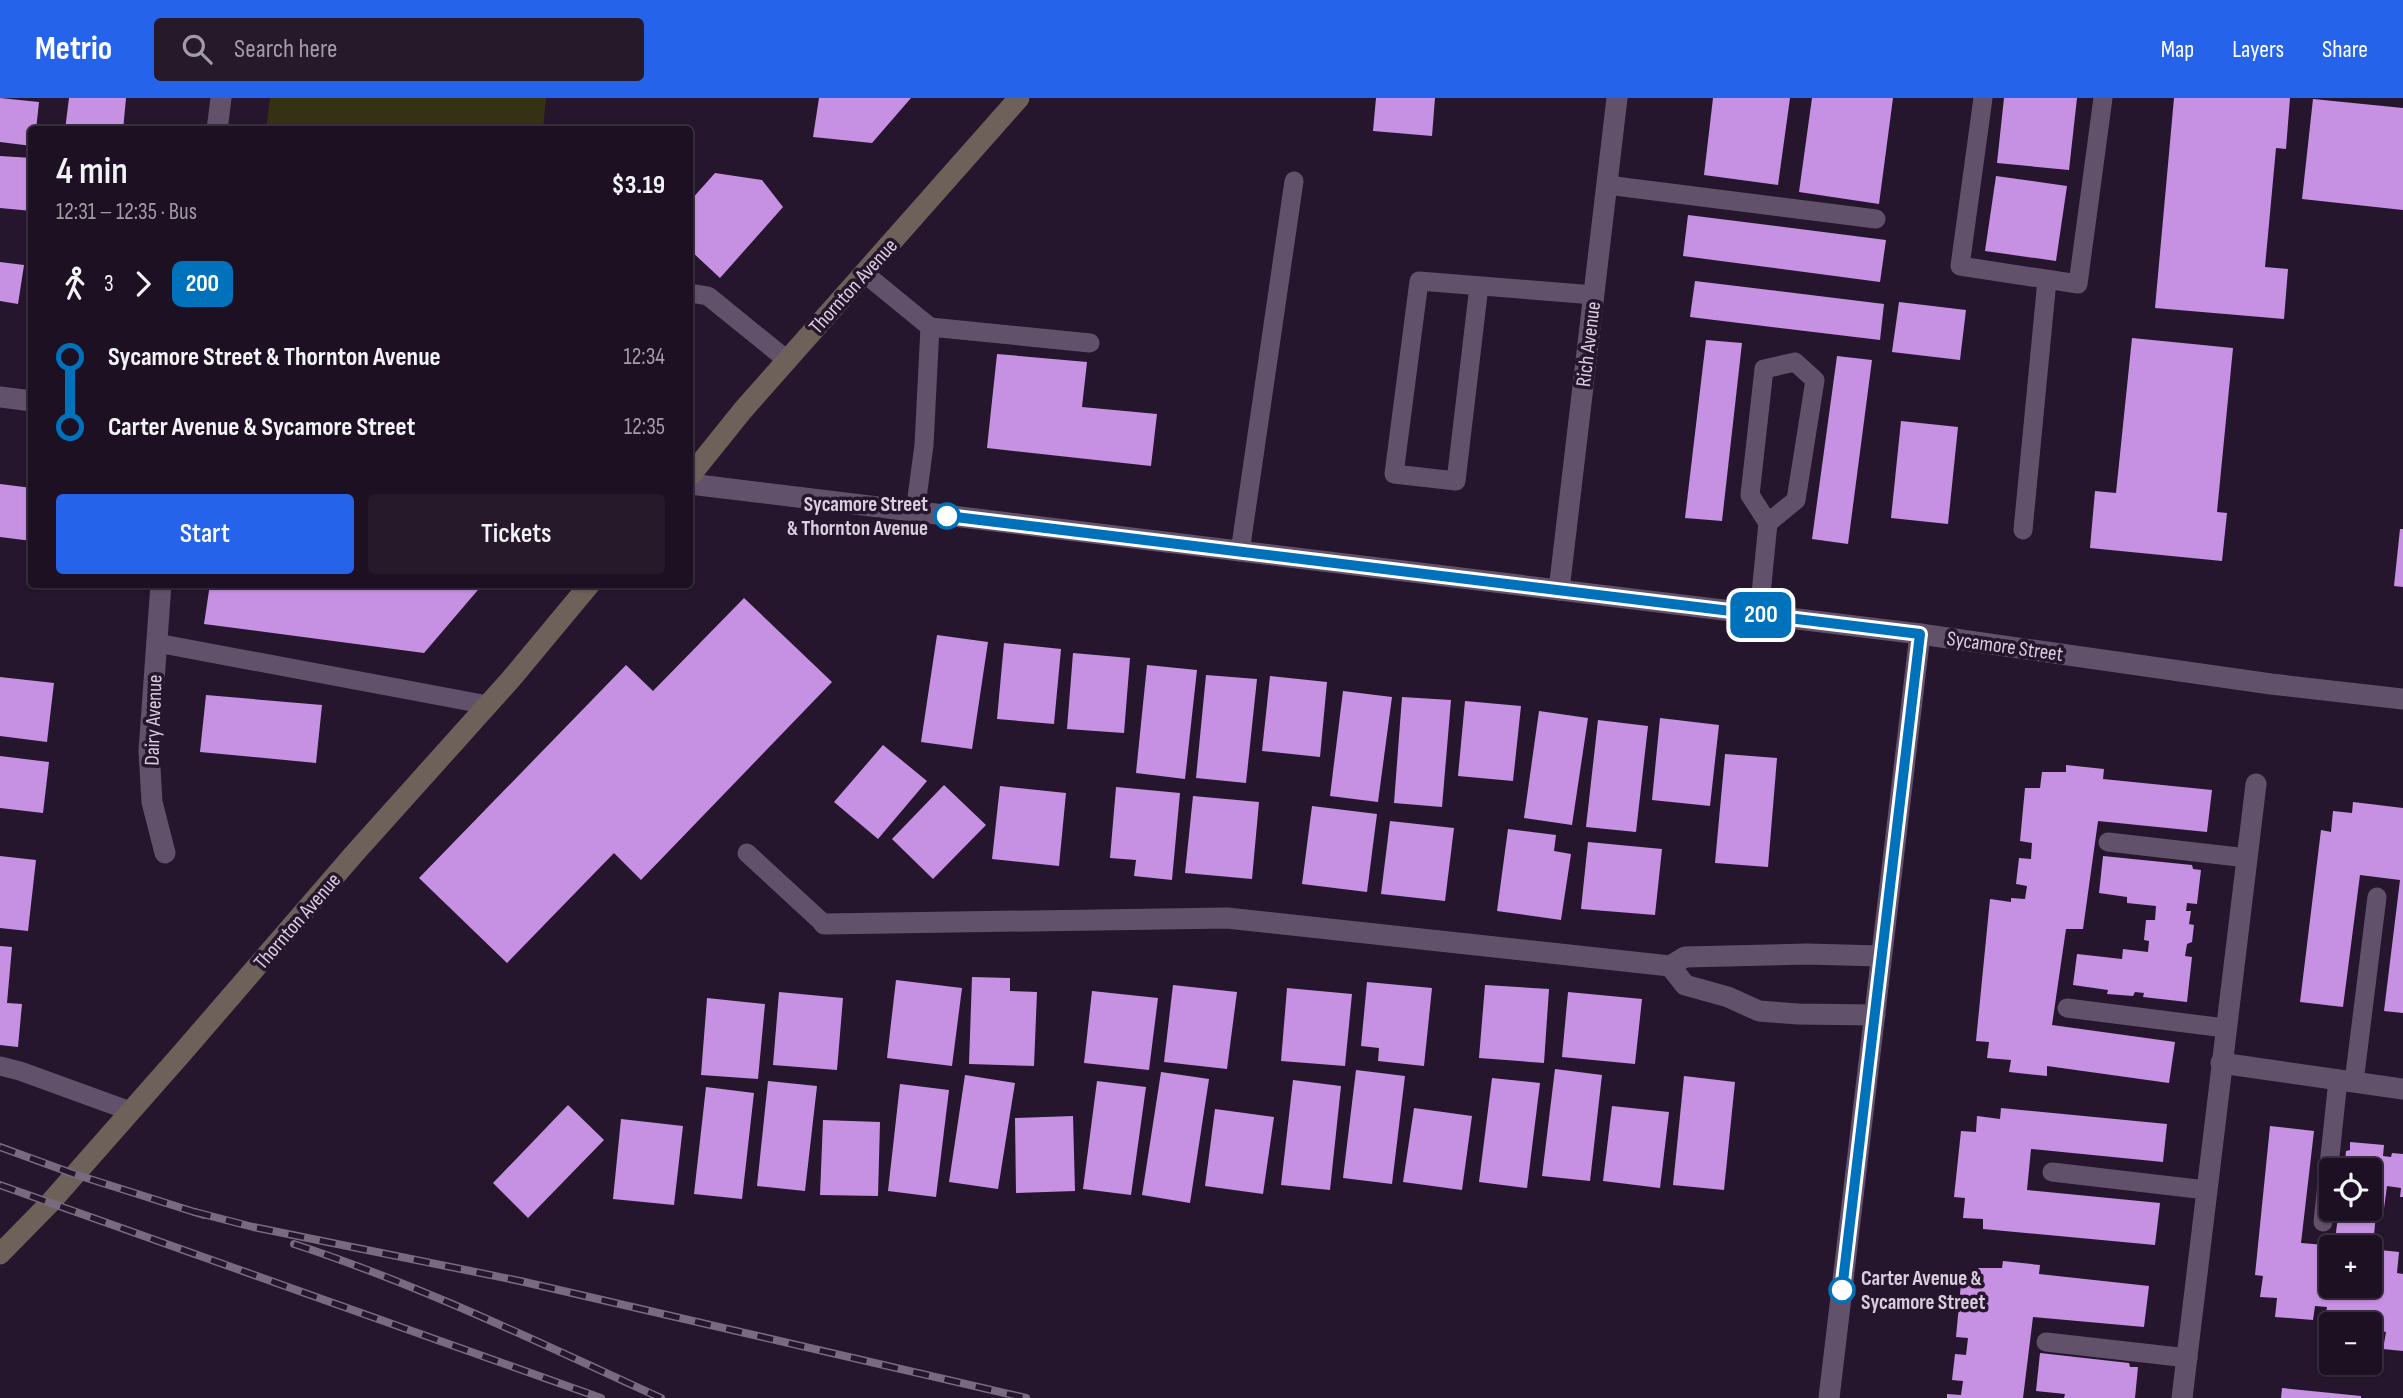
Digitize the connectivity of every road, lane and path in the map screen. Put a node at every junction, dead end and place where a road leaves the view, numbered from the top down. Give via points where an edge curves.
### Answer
1 (222, 98) edge
2 (1019, 98) edge
3 (1617, 98) edge
4 (1983, 98) edge
5 (2103, 98) edge
6 (218, 126) edge
7 (1294, 181) dead end
8 (1607, 185) junction
9 (1876, 219) dead end
10 (864, 273) junction
11 (2047, 280) junction
12 (1479, 286) junction
13 (693, 294) edge
14 (1594, 295) junction
15 (930, 327) junction
16 (1090, 343) dead end
17 (787, 360) junction
18 (0, 397) edge
19 (28, 400) edge
20 (693, 473) edge
21 (693, 484) edge
22 (915, 513) junction
23 (1768, 523) junction
24 (2023, 530) dead end
25 (1240, 552) junction
26 (161, 588) edge
27 (587, 588) edge
28 (1559, 590) junction
29 (1759, 614) junction
30 (1920, 634) junction
31 (157, 643) junction
32 (2403, 699) edge
33 (488, 705) junction
34 (2256, 784) dead end
35 (2108, 842) dead end
36 (165, 853) dead end
37 (747, 853) dead end
38 (2247, 858) junction
39 (2377, 897) dead end
40 (824, 924) joint
41 (1880, 956) junction
42 (1670, 966) junction
43 (2067, 1008) dead end
44 (1875, 1015) junction
45 (2225, 1028) junction
46 (2221, 1063) junction
47 (0, 1066) edge
48 (2346, 1081) junction
49 (2403, 1089) edge
50 (130, 1111) junction
51 (2052, 1172) dead end
52 (2206, 1190) junction
53 (2323, 1222) dead end
54 (0, 1254) edge
55 (2046, 1342) dead end
56 (2188, 1358) junction
57 (1829, 1398) edge
58 (2182, 1398) edge

1 - 6 street
2 - 10 main road, Thornton Avenue
3 - 8 street, Rich Avenue
4 - 11 lane via 1960,266
5 - 11 lane via 2078,284
7 - 25 lane
8 - 9 lane
8 - 14 street, Rich Avenue
10 - 15 lane
10 - 17 main road, Thornton Avenue
11 - 24 lane
12 - 12 lane via 1419,281 1394,474 1456,481
12 - 14 lane
13 - 17 lane via 708,296
14 - 28 street, Rich Avenue
15 - 16 lane
15 - 22 lane via 924,445
17 - 20 main road, Thornton Avenue
18 - 19 street
21 - 22 street, Sycamore Street
22 - 25 street, Sycamore Street
23 - 23 lane via 1750,495 1764,369 1795,362 1815,380 1796,500
23 - 29 lane
25 - 28 street, Sycamore Street
26 - 31 street, Dairy Avenue
27 - 33 main road, Thornton Avenue
28 - 29 street, Sycamore Street
29 - 30 street, Sycamore Street
30 - 32 street, Sycamore Street
30 - 41 street
31 - 33 lane
31 - 36 street, Dairy Avenue via 149,751 152,802
33 - 50 main road, Thornton Avenue
34 - 38 street
35 - 38 lane
37 - 40 lane
38 - 45 street
39 - 48 lane
40 - 42 street via 1227,918
41 - 42 street via 1685,957
41 - 44 street
42 - 44 street via 1685,985 1759,1011
43 - 45 lane
44 - 57 street
45 - 46 street
46 - 48 street
46 - 52 street
47 - 50 lane
48 - 49 street
48 - 53 lane
50 - 54 main road, Thornton Avenue
51 - 52 lane
52 - 56 street
55 - 56 lane
56 - 58 street

